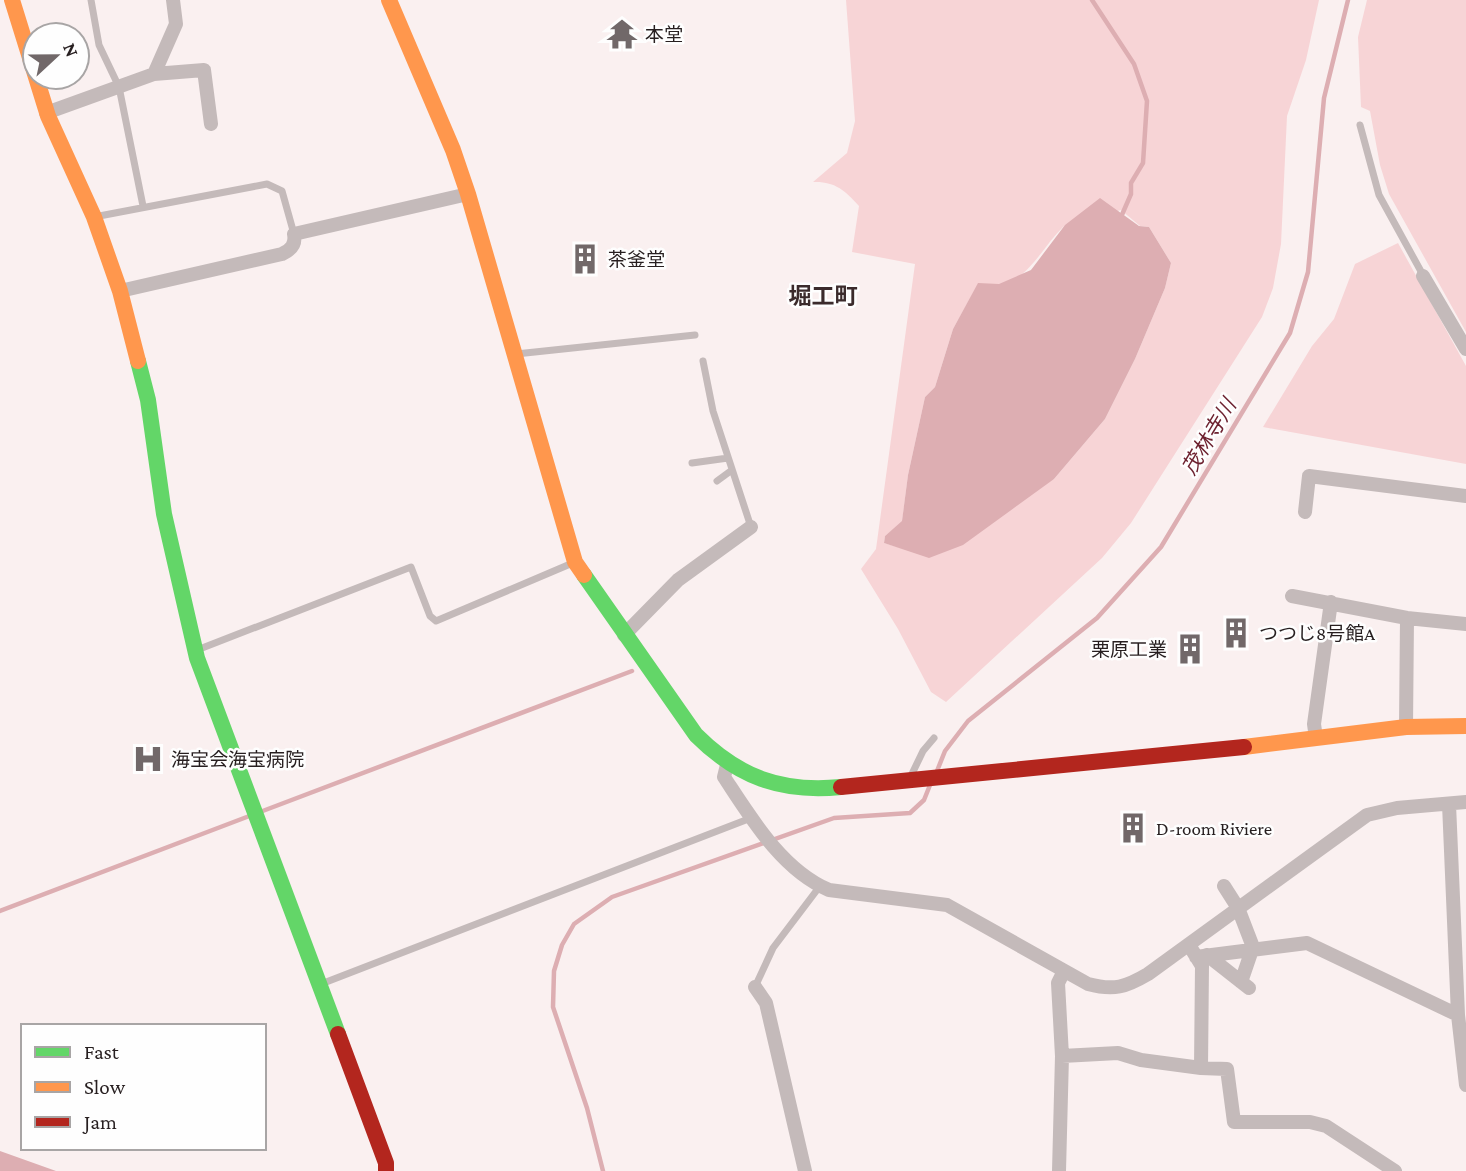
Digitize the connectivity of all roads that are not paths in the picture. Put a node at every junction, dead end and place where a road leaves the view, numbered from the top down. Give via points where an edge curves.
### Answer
1 (12, 0) edge
2 (91, 0) edge
3 (173, 0) edge
4 (390, 0) edge
5 (155, 74) junction
6 (119, 87) junction
7 (46, 113) junction
8 (211, 124) dead end
9 (1360, 125) dead end
10 (468, 194) junction
11 (143, 205) junction
12 (94, 217) junction
13 (294, 234) junction
14 (1423, 276) joint
15 (120, 291) junction
16 (695, 335) dead end
17 (1466, 349) edge
18 (515, 355) junction
19 (703, 361) dead end
20 (728, 458) junction
21 (692, 463) dead end
22 (732, 470) junction
23 (718, 481) dead end
24 (1466, 496) edge
25 (1305, 512) dead end
26 (751, 527) joint
27 (575, 562) junction
28 (1292, 596) dead end
29 (1331, 602) junction
30 (1407, 618) junction
31 (1466, 624) edge
32 (624, 635) junction
33 (196, 650) junction
34 (1466, 726) edge
35 (1406, 727) junction
36 (934, 738) dead end
37 (1316, 738) junction
38 (727, 765) junction
39 (909, 782) junction
40 (1466, 802) edge
41 (1449, 804) junction
42 (753, 821) junction
43 (820, 886) junction
44 (1224, 886) dead end
45 (1238, 908) junction
46 (1253, 947) junction
47 (1197, 952) junction
48 (1064, 971) junction
49 (320, 984) junction
50 (755, 988) joint
51 (1458, 1015) junction
52 (1463, 1031) edge
53 (1062, 1056) junction
54 (1201, 1068) junction
55 (1466, 1085) edge
56 (386, 1171) edge
57 (805, 1171) edge
58 (1059, 1171) edge
59 (1395, 1171) edge

1 - 7 street
2 - 6 lane via 99,45
3 - 5 street via 176,23
4 - 10 street
5 - 6 street
5 - 8 street via 204,70
6 - 7 street
6 - 11 lane
7 - 12 street
9 - 14 lane via 1379,195
10 - 13 street
10 - 18 street
11 - 12 lane
11 - 13 lane via 267,184 282,191
12 - 15 street
13 - 15 street via 289,251 282,254
14 - 17 street
15 - 33 street via 148,400 164,514
16 - 18 lane
18 - 27 street
19 - 20 lane
20 - 21 lane
20 - 22 lane
22 - 23 lane
22 - 26 lane
24 - 25 street via 1309,476
26 - 32 street via 678,580
27 - 32 street
27 - 33 lane via 436,621 411,567
28 - 29 street
29 - 30 street
29 - 37 street via 1314,724
30 - 31 street
30 - 35 street
32 - 38 street via 696,735
33 - 49 street
34 - 35 street
35 - 37 street
36 - 39 lane
37 - 39 street
38 - 39 street via 755,779 792,787
38 - 42 street via 724,777
40 - 41 street
41 - 45 street via 1397,808 1367,816
41 - 51 street
42 - 43 street
42 - 49 lane
43 - 48 street via 947,905
43 - 50 lane via 773,948
44 - 45 street
45 - 46 street
45 - 47 street
46 - 47 street
46 - 47 street via 1245,985
46 - 51 street via 1307,943
47 - 48 street via 1112,990
47 - 54 street via 1202,966
48 - 53 street via 1058,983
49 - 56 street
50 - 57 street via 766,1003
51 - 52 street
52 - 55 street
53 - 54 street via 1118,1053
53 - 58 street
54 - 59 street via 1227,1069 1234,1122 1326,1126

